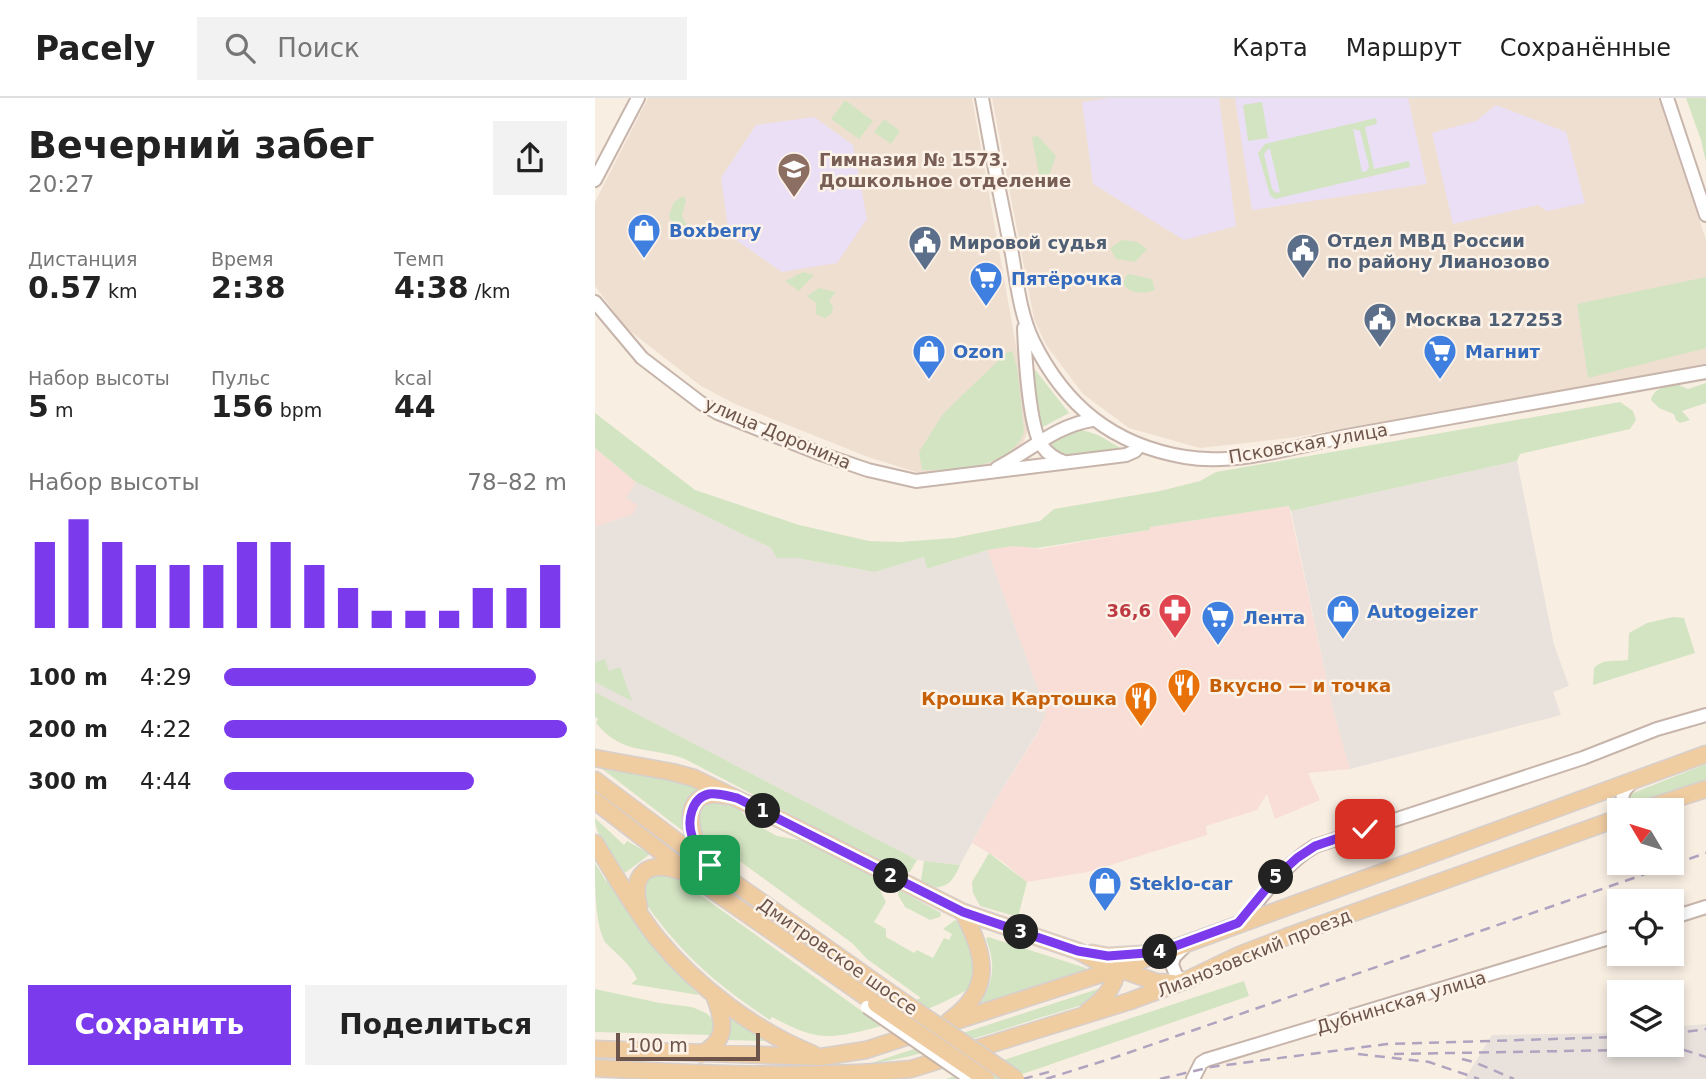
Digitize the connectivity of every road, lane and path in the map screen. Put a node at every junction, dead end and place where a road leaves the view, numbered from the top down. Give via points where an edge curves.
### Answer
1 (638, 98) edge
2 (982, 98) edge
3 (1667, 98) edge
4 (595, 180) edge
5 (1706, 215) edge
6 (595, 302) edge
7 (1024, 317) junction
8 (1706, 372) edge
9 (1092, 420) junction
10 (1034, 421) junction
11 (1039, 441) junction
12 (1140, 445) junction
13 (1013, 460) junction
14 (1064, 462) junction
15 (984, 474) junction
16 (1706, 715) edge
17 (1706, 754) edge
18 (595, 758) edge
19 (1636, 779) junction
20 (595, 780) edge
21 (1706, 789) edge
22 (737, 798) junction
23 (1623, 798) edge
24 (1678, 798) edge
25 (595, 801) edge
26 (1607, 822) edge
27 (595, 843) edge
28 (710, 865) junction
29 (691, 874) junction
30 (1706, 907) edge
31 (963, 912) junction
32 (1684, 914) edge
33 (641, 916) junction
34 (1238, 923) junction
35 (1607, 939) edge
36 (1192, 940) junction
37 (1113, 962) junction
38 (1185, 981) junction
39 (714, 995) junction
40 (871, 1006) junction
41 (1084, 1015) junction
42 (939, 1028) junction
43 (595, 1049) edge
44 (701, 1054) junction
45 (821, 1057) junction
46 (595, 1068) edge
47 (884, 1073) junction
48 (818, 1075) junction
49 (971, 1079) edge
50 (986, 1079) edge
51 (1016, 1079) edge
52 (1192, 1079) edge

1 - 4 street
2 - 7 street, Псковская улица
3 - 5 street
6 - 15 street, улица Доронина via 642,358 718,412 868,470 916,481
7 - 9 street, Псковская улица via 1046,364
7 - 10 street
8 - 12 street, Псковская улица via 1264,454 1186,457
9 - 11 street
9 - 12 street, Псковская улица
10 - 11 street
10 - 13 street
11 - 13 street
11 - 14 street via 1051,456
12 - 14 street, улица Доронина via 1126,455
13 - 15 street
14 - 15 street, улица Доронина
16 - 34 street via 1315,846 1275,878
17 - 19 main road, Лианозовский проезд
18 - 22 main road via 694,778
19 - 23 street via 1626,787
19 - 34 main road, Лианозовский проезд
20 - 28 main road, Дмитровское шоссе
21 - 24 main road
22 - 28 main road via 708,794 689,818 693,839
22 - 31 main road
25 - 29 main road, Дмитровское шоссе
26 - 38 main road, Лианозовский проезд via 1286,937
27 - 33 main road
28 - 51 main road, Дмитровское шоссе, bridge
29 - 33 main road via 663,866 643,873 636,887
29 - 40 main road, Дмитровское шоссе
30 - 32 street
31 - 37 main road
31 - 42 main road via 981,950 981,980 966,1006
33 - 39 main road via 669,952
34 - 36 main road, Лианозовский проезд
35 - 52 street, Дубнинская улица via 1206,1060
36 - 37 main road, Лианозовский проезд
36 - 38 street via 1180,949 1172,965 1177,977
37 - 38 main road via 1156,982
37 - 41 main road via 1116,977 1104,997
37 - 42 main road
38 - 41 main road, Лианозовский проезд
39 - 44 main road via 722,1032 711,1049
39 - 45 main road via 772,1034
40 - 49 street, bridge
40 - 50 main road, Дмитровское шоссе, bridge
41 - 47 main road, Лианозовский проезд via 938,1062
42 - 45 main road via 866,1050
43 - 44 main road
44 - 45 main road
45 - 47 main road
45 - 48 main road via 825,1068
46 - 48 main road
47 - 48 main road

